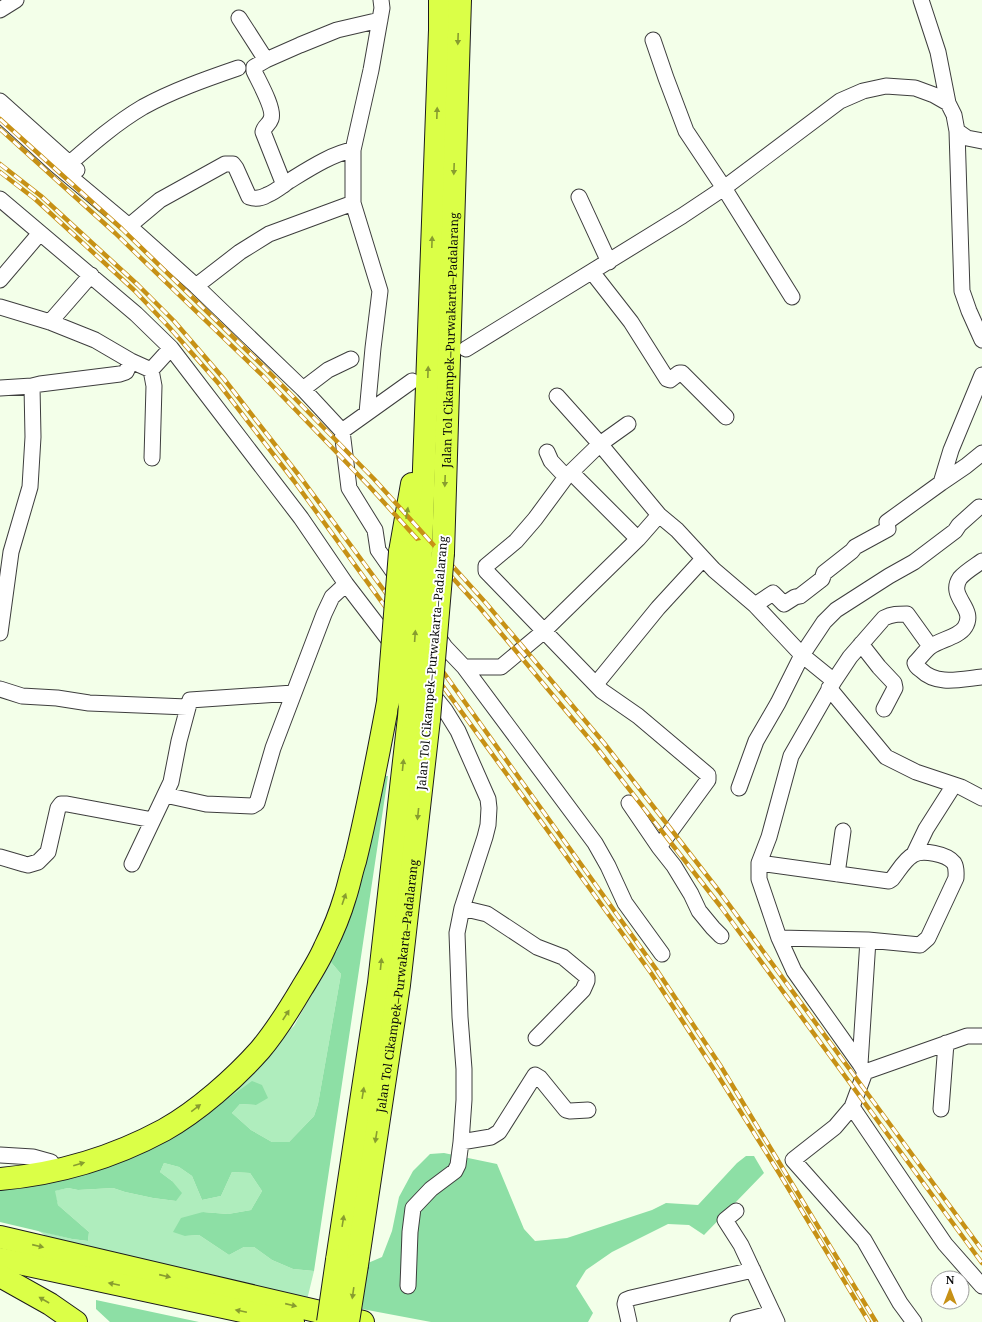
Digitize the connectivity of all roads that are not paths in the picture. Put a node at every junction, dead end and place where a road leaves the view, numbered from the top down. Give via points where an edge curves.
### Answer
1 (16, 0) edge
2 (381, 0) edge
3 (440, 0) edge
4 (460, 0) edge
5 (921, 0) edge
6 (0, 10) edge
7 (239, 18) dead end
8 (380, 20) junction
9 (653, 40) dead end
10 (266, 60) junction
11 (238, 68) dead end
12 (0, 101) edge
13 (948, 104) junction
14 (0, 114) edge
15 (957, 131) junction
16 (982, 141) edge
17 (353, 150) junction
18 (70, 163) junction
19 (284, 185) junction
20 (724, 188) junction
21 (579, 198) dead end
22 (0, 199) edge
23 (353, 203) junction
24 (131, 225) junction
25 (40, 233) junction
26 (609, 262) junction
27 (592, 272) junction
28 (91, 275) junction
29 (1, 276) edge
30 (196, 286) junction
31 (792, 297) dead end
32 (0, 307) edge
33 (50, 322) junction
34 (982, 340) edge
35 (171, 348) junction
36 (466, 349) dead end
37 (351, 359) dead end
38 (131, 361) junction
39 (151, 370) junction
40 (982, 375) edge
41 (32, 386) junction
42 (420, 387) junction
43 (0, 388) edge
44 (303, 388) junction
45 (557, 396) dead end
46 (367, 413) junction
47 (726, 417) dead end
48 (628, 424) dead end
49 (342, 431) junction
50 (600, 444) junction
51 (547, 452) dead end
52 (982, 453) edge
53 (152, 458) dead end
54 (569, 475) junction
55 (941, 483) junction
56 (980, 508) dead end
57 (659, 515) junction
58 (638, 539) junction
59 (411, 552) junction
60 (703, 559) junction
61 (982, 561) edge
62 (346, 584) junction
63 (756, 605) junction
64 (544, 632) junction
65 (0, 633) edge
66 (861, 644) junction
67 (930, 646) junction
68 (802, 655) junction
69 (464, 667) junction
70 (982, 677) edge
71 (596, 684) junction
72 (831, 685) junction
73 (0, 689) edge
74 (293, 693) junction
75 (188, 707) junction
76 (884, 709) dead end
77 (419, 718) junction
78 (954, 785) junction
79 (739, 788) dead end
80 (165, 794) junction
81 (982, 798) edge
82 (629, 804) dead end
83 (153, 820) junction
84 (843, 831) dead end
85 (659, 847) junction
86 (914, 854) junction
87 (0, 857) edge
88 (759, 863) junction
89 (132, 864) dead end
90 (837, 874) junction
91 (462, 908) junction
92 (721, 936) dead end
93 (779, 938) junction
94 (868, 940) junction
95 (662, 954) dead end
96 (982, 1036) edge
97 (536, 1038) dead end
98 (946, 1043) junction
99 (863, 1068) junction
100 (852, 1107) junction
101 (941, 1109) dead end
102 (588, 1110) dead end
103 (461, 1142) junction
104 (0, 1154) edge
105 (51, 1162) dead end
106 (0, 1179) edge
107 (736, 1211) dead end
108 (0, 1237) edge
109 (0, 1259) edge
110 (347, 1262) junction
111 (754, 1270) junction
112 (0, 1276) edge
113 (408, 1286) dead end
114 (982, 1286) edge
115 (775, 1318) edge
116 (76, 1322) edge
117 (293, 1322) edge
118 (328, 1322) edge
119 (348, 1322) edge
120 (362, 1322) edge
121 (629, 1322) edge
122 (738, 1322) edge
123 (914, 1322) edge

1 - 6 street
2 - 8 street
42 -> 3 highway, Jalan Tol Cikampek–Purwakarta–Padalarang
4 -> 77 highway, Jalan Tol Cikampek–Purwakarta–Padalarang, bridge via 442,553
5 - 13 street via 938,52
7 - 10 street
8 - 10 street via 337,30
8 - 17 street
9 - 20 street via 686,131
10 - 19 street via 254,69 272,112 263,132
11 - 18 street via 195,83 144,107 109,130
12 - 18 street
13 - 15 street via 954,115
13 - 20 street via 934,94 915,88 886,86 863,90 840,101
14 - 24 street via 66,174
15 - 16 street via 966,138
15 - 34 street via 962,291
17 - 19 street via 335,155
17 - 23 street
18 - 24 street
19 - 24 street via 267,196 249,198 236,168 233,164 225,164 160,200
20 - 26 street
20 - 31 street
21 - 26 street
22 - 25 street
23 - 30 street via 269,234 240,252
23 - 46 street via 380,290
24 - 30 street
25 - 28 street
25 - 29 street
26 - 27 street
27 - 36 street
27 - 47 street via 632,322 667,379 670,380 682,373
28 - 33 street
28 - 35 street
30 - 44 street
32 - 33 street
33 - 38 street via 95,340
35 - 39 street
35 - 62 street via 301,518
37 - 44 street via 328,370
38 - 39 street
38 - 41 street via 126,372 120,374
39 - 53 street via 154,386
40 - 55 street via 951,450
41 - 43 street
41 - 65 street via 33,437 30,487 11,552
42 - 46 street
59 -> 42 highway, Jalan Tol Cikampek–Purwakarta–Padalarang
44 - 49 street
45 - 50 street
46 - 49 street
48 - 50 street
49 - 69 street via 349,488 375,530 378,550 445,647
50 - 54 street
50 - 57 street
51 - 54 street via 551,461
52 - 55 street
54 - 58 street
54 - 64 street via 516,541 486,566 486,571
55 - 63 street via 887,522 888,529 855,547 800,596 784,604 773,593
56 - 68 street via 914,562 836,610 824,622
57 - 58 street
57 - 60 street
58 - 64 street
77 -> 59 highway, Jalan Tol Cikampek–Purwakarta–Padalarang, bridge
106 -> 59 highway, bridge via 28,1176 85,1163 164,1130 198,1107 239,1071 285,1017 325,948 345,897 364,824 388,702
60 - 63 street
60 - 71 street via 658,608
61 - 67 street via 961,577 957,587 958,595 968,612 964,629
62 - 74 street via 332,597
62 - 91 street via 444,710 461,737 488,800 488,825
63 - 68 street
64 - 69 street via 501,667
64 - 71 street
66 - 67 street via 884,618 907,614
66 - 72 street
66 - 76 street via 894,683 895,688
67 - 70 street via 915,663 926,676 942,681
68 - 72 street
68 - 79 street via 756,741
69 - 95 street via 595,843 625,904
71 - 85 street via 708,775 708,780
72 - 78 street via 886,757 916,772
72 - 88 street via 791,756
73 - 75 street via 22,696 89,703
74 - 75 street via 190,700
74 - 80 street via 273,748 257,804 206,804
75 - 80 street via 171,782
77 - 110 highway, Jalan Tol Cikampek–Purwakarta–Padalarang via 399,985
78 - 81 street
78 - 86 street via 926,829
80 - 83 street
82 - 85 street
83 - 87 street via 61,804 48,852 38,862 28,865
83 - 89 street
84 - 90 street
85 - 92 street via 674,866 699,911
86 - 90 street via 890,881
86 - 94 street via 939,854 953,861 956,868 956,878 928,938 920,945
88 - 90 street
88 - 93 street via 759,879
91 - 97 street via 486,914 537,947 563,957 587,977 583,990
91 - 103 street via 457,933 464,1069
93 - 94 street
93 - 99 street via 794,971
94 - 99 street
96 - 98 street via 966,1036
98 - 99 street
98 - 101 street
99 - 100 street
100 - 114 street via 945,1244
100 - 123 street via 835,1127 793,1160 864,1240 900,1303
102 - 103 street via 566,1110 535,1075 499,1132 491,1137
103 - 113 street via 455,1171 431,1189 413,1208
104 - 105 street via 33,1157
107 - 111 street via 725,1220
108 -> 120 highway
117 -> 109 highway
110 - 118 highway, Jalan Tol Cikampek–Purwakarta–Padalarang, bridge
110 -> 119 highway, Jalan Tol Cikampek–Purwakarta–Padalarang, bridge
111 - 115 street
111 - 121 street via 626,1300
116 -> 112 highway
115 - 122 street

